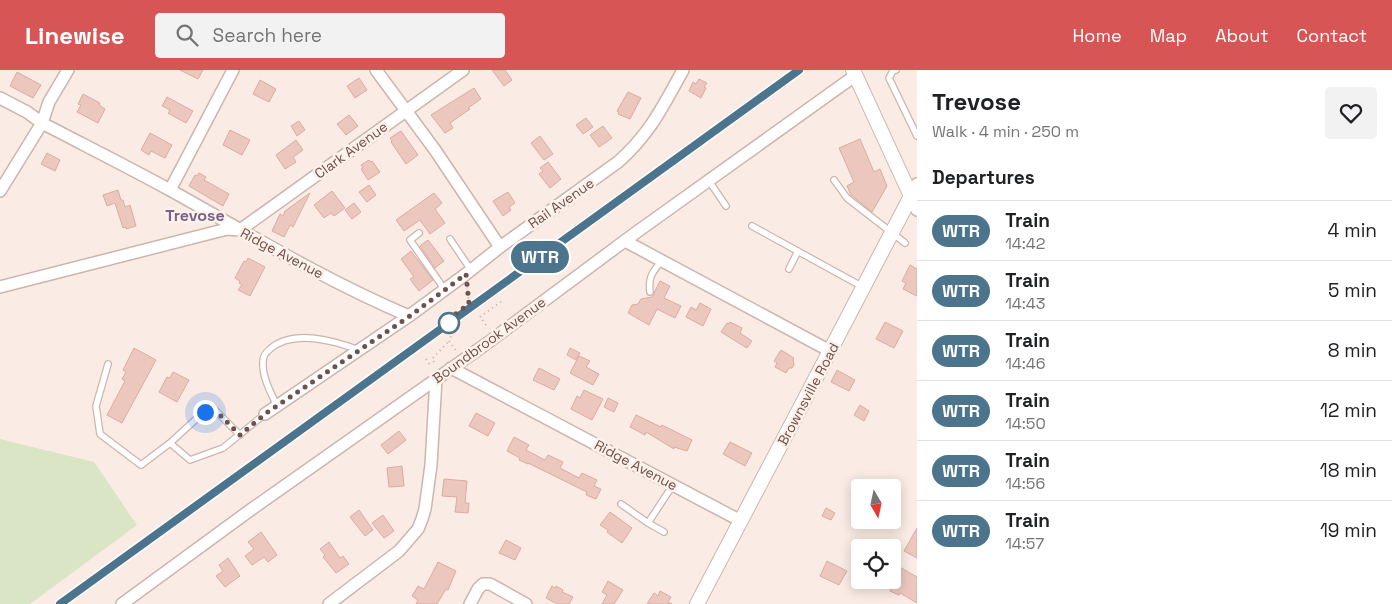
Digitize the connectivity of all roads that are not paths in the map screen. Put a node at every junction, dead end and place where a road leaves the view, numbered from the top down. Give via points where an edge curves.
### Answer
1 (68, 70) edge
2 (233, 70) edge
3 (376, 70) edge
4 (463, 70) edge
5 (683, 70) edge
6 (894, 71) edge
7 (854, 73) edge
8 (0, 98) edge
9 (406, 111) junction
10 (42, 123) junction
11 (917, 136) edge
12 (709, 180) junction
13 (834, 180) dead end
14 (170, 190) junction
15 (914, 190) edge
16 (0, 191) edge
17 (726, 206) dead end
18 (917, 210) edge
19 (752, 226) dead end
20 (240, 230) junction
21 (892, 232) junction
22 (420, 233) dead end
23 (450, 239) dead end
24 (625, 241) junction
25 (905, 243) dead end
26 (500, 247) junction
27 (798, 251) junction
28 (662, 260) junction
29 (789, 269) dead end
30 (469, 272) junction
31 (0, 287) edge
32 (863, 287) junction
33 (445, 290) junction
34 (650, 292) dead end
35 (410, 316) junction
36 (361, 350) junction
37 (830, 351) junction
38 (108, 364) dead end
39 (451, 368) junction
40 (436, 379) junction
41 (277, 406) junction
42 (265, 414) joint
43 (240, 435) junction
44 (170, 443) junction
45 (673, 485) junction
46 (621, 504) dead end
47 (741, 521) junction
48 (648, 523) junction
49 (664, 532) dead end
50 (334, 603) edge
51 (122, 604) edge
52 (470, 604) edge
53 (526, 604) edge
54 (697, 604) edge

1 - 10 street via 49,102
2 - 14 street
3 - 9 street
4 - 9 street, Clark Avenue
5 - 26 street, Rail Avenue via 656,118 634,148
6 - 11 lane via 889,78
7 - 12 street, Boundbrook Avenue
7 - 15 street
8 - 10 street, Ridge Avenue
9 - 20 street, Clark Avenue
9 - 26 street
10 - 14 street, Ridge Avenue
10 - 16 street
12 - 17 lane
12 - 24 street, Boundbrook Avenue
13 - 21 lane via 847,198
14 - 20 street, Ridge Avenue
15 - 18 street
15 - 21 street, Brownsville Road
19 - 27 lane
20 - 31 street via 227,229
20 - 35 street, Ridge Avenue via 348,288
21 - 25 lane
21 - 32 street, Brownsville Road
22 - 33 lane via 410,240
23 - 30 lane
24 - 28 street
24 - 39 street, Boundbrook Avenue
26 - 30 street, Rail Avenue
27 - 29 lane
27 - 32 lane
28 - 34 lane via 650,277
28 - 37 street
30 - 33 street, Rail Avenue
32 - 37 street, Brownsville Road
33 - 35 street, Rail Avenue
35 - 36 street, Rail Avenue
36 - 41 street, Rail Avenue
36 - 41 lane via 321,339 293,338 276,344 262,360 263,372
37 - 47 street, Brownsville Road
38 - 44 lane via 96,406 100,434 141,465
39 - 40 street, Boundbrook Avenue
39 - 45 street, Ridge Avenue
40 - 50 street via 431,465 418,529 399,551
40 - 51 street, Boundbrook Avenue
41 - 42 street, Rail Avenue
42 - 43 lane
43 - 44 lane via 223,448 190,460
43 - 44 lane via 216,411 205,412
45 - 47 street, Ridge Avenue
45 - 48 lane
46 - 48 lane
47 - 54 street, Brownsville Road
48 - 49 lane
52 - 53 street via 483,584 490,584

